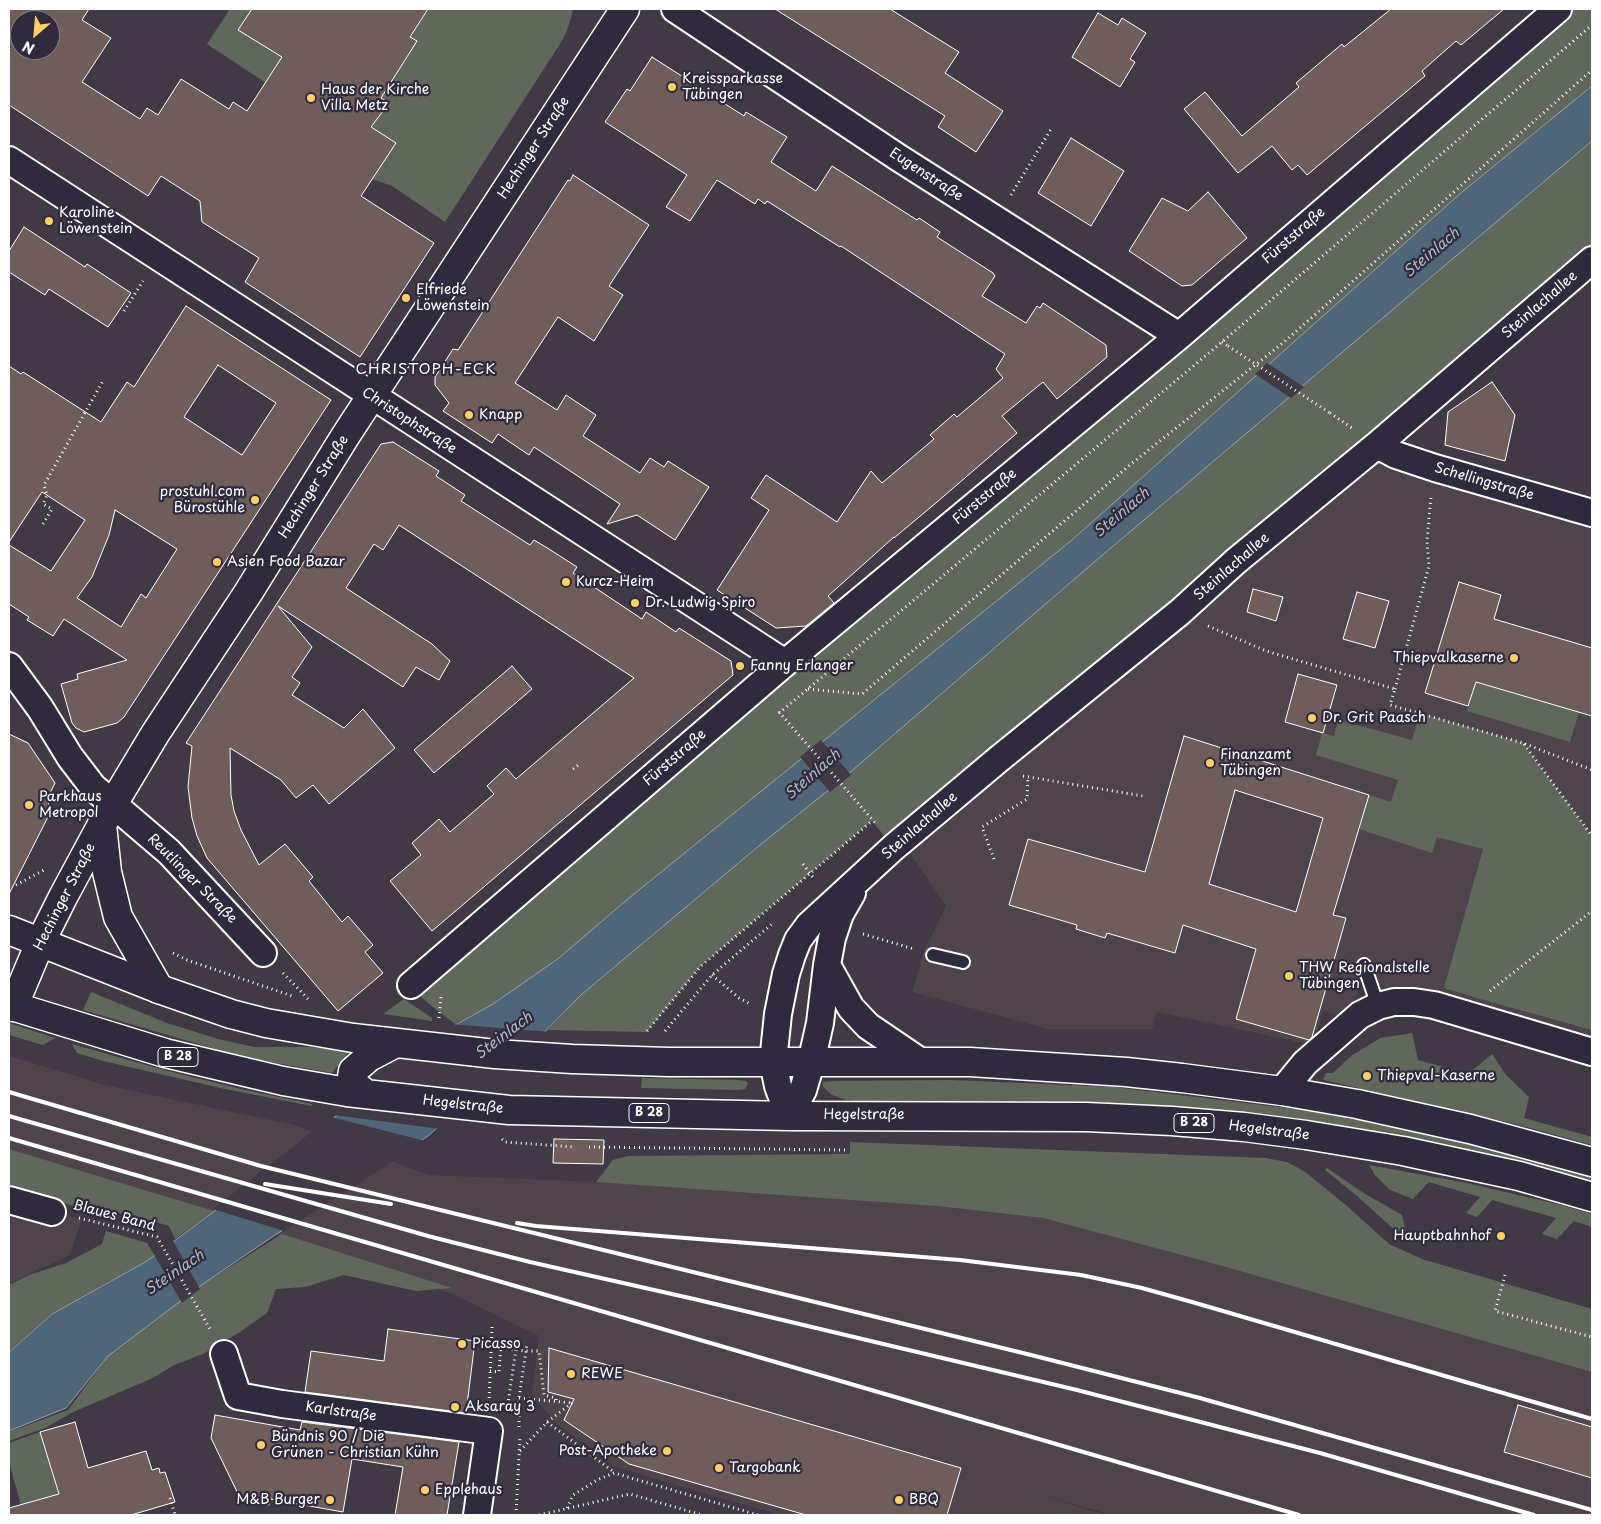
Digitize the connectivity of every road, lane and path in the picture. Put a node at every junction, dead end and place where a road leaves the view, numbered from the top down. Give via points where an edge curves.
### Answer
1 (625, 9) edge
2 (675, 9) edge
3 (1558, 9) edge
4 (1592, 70) edge
5 (1051, 130) dead end
6 (9, 160) edge
7 (996, 220) junction
8 (159, 258) junction
9 (1592, 260) edge
10 (124, 311) dead end
11 (1179, 336) junction
12 (1228, 346) dead end
13 (104, 379) dead end
14 (372, 396) junction
15 (1330, 413) dead end
16 (1377, 445) junction
17 (1430, 502) dead end
18 (1592, 513) edge
19 (43, 524) dead end
20 (1180, 612) junction
21 (785, 663) junction
22 (9, 666) edge
23 (808, 689) dead end
24 (1396, 690) junction
25 (779, 713) dead end
26 (1523, 743) junction
27 (581, 763) dead end
28 (1592, 764) edge
29 (1591, 769) edge
30 (572, 770) dead end
31 (1016, 775) dead end
32 (1028, 777) junction
33 (1143, 796) dead end
34 (108, 815) junction
35 (1592, 836) edge
36 (994, 859) dead end
37 (805, 860) dead end
38 (48, 864) dead end
39 (869, 871) junction
40 (810, 874) junction
41 (819, 884) dead end
42 (16, 885) dead end
43 (1592, 911) edge
44 (775, 922) dead end
45 (9, 930) edge
46 (862, 934) dead end
47 (40, 942) junction
48 (169, 950) dead end
49 (263, 953) joint
50 (933, 955) joint
51 (963, 962) dead end
52 (827, 965) junction
53 (1364, 965) dead end
54 (712, 976) junction
55 (411, 985) dead end
56 (159, 989) junction
57 (297, 998) dead end
58 (306, 1001) dead end
59 (747, 1002) dead end
60 (11, 1006) edge
61 (1378, 1006) junction
62 (1475, 1017) junction
63 (665, 1031) dead end
64 (647, 1032) dead end
65 (397, 1044) junction
66 (1592, 1052) edge
67 (773, 1062) junction
68 (812, 1062) junction
69 (921, 1062) junction
70 (356, 1090) junction
71 (1282, 1091) junction
72 (789, 1116) junction
73 (505, 1142) dead end
74 (575, 1147) dead end
75 (590, 1147) dead end
76 (845, 1150) dead end
77 (1592, 1162) edge
78 (1592, 1196) edge
79 (9, 1200) edge
80 (52, 1212) joint
81 (1505, 1275) dead end
82 (492, 1327) dead end
83 (1592, 1337) edge
84 (224, 1354) joint
85 (490, 1371) junction
86 (519, 1398) dead end
87 (556, 1401) junction
88 (547, 1422) junction
89 (489, 1431) junction
90 (520, 1451) dead end
91 (614, 1473) junction
92 (170, 1498) dead end
93 (567, 1508) junction
94 (175, 1515) edge
95 (478, 1515) edge
96 (539, 1515) edge
97 (702, 1515) edge
98 (758, 1515) edge

1 - 14 main road, Hechinger Straße
2 - 7 street, Eugenstraße
3 - 11 street, Fürststraße
4 - 23 path via 1284,342 1131,464 862,694
5 - 7 path
6 - 8 street, Christophstraße
7 - 11 street, Eugenstraße
8 - 10 path
8 - 14 street, Christophstraße
9 - 16 street, Steinlachallee
11 - 21 street, Fürststraße
12 - 15 path, bridge
13 - 19 path via 44,485 47,495 43,504 52,509
14 - 21 street, Christophstraße
14 - 34 main road, Hechinger Straße via 155,734
16 - 18 street, Schellingstraße via 1435,468
16 - 20 street, Steinlachallee via 1236,561
17 - 24 path via 1429,566
20 - 24 path via 1266,651
20 - 39 street, Steinlachallee via 1000,758
21 - 55 street, Fürststraße
22 - 34 street, Reutlinger Straße via 93,787
24 - 26 path via 1390,705
25 - 40 path via 872,821
26 - 29 path
26 - 35 path
27 - 30 path
28 - 29 path
31 - 32 path
32 - 33 path
32 - 36 path via 1027,799 982,827
34 - 47 main road, Hechinger Straße
34 - 49 street, Reutlinger Straße via 169,852
34 - 56 main road via 107,872 118,916
37 - 40 path via 802,864
38 - 42 path
39 - 52 street, Steinlachallee via 840,914
39 - 67 street, Steinlachallee via 822,912 798,940 786,974
40 - 41 path
40 - 64 path via 702,966
43 - 62 path via 1480,999
44 - 54 path
45 - 47 main road
46 - 50 path
47 - 56 main road
47 - 60 main road, Hechinger Straße
48 - 57 path via 186,960
49 - 58 path via 314,1005
50 - 51 lane
52 - 68 street, Steinlachallee
52 - 69 street via 851,1008 868,1026
53 - 61 lane
54 - 59 path
54 - 63 path
56 - 65 main road via 266,1023
60 - 70 main road, B 28 via 174,1056 283,1081
61 - 62 street via 1414,1002
61 - 71 street via 1360,1015 1305,1063
62 - 66 street
65 - 67 main road via 572,1059
65 - 70 main road via 356,1067 352,1077
67 - 68 main road
67 - 72 street
68 - 69 main road
68 - 72 street via 803,1090
69 - 71 main road via 1126,1072
70 - 72 main road, Hegelstraße / B 28 via 509,1110
71 - 77 main road via 1441,1122
72 - 78 main road, Hegelstraße / B 28 via 1086,1117 1244,1128 1412,1152
73 - 74 path
75 - 76 path
79 - 80 street
80 - 84 path, Blaues Band via 157,1237
81 - 83 path via 1495,1310
82 - 85 path
84 - 89 street, Karlstraße via 238,1396
85 - 87 path via 499,1372 501,1347 539,1351 544,1395 556,1398
85 - 89 path
86 - 87 path
87 - 88 path via 572,1402
88 - 90 path
88 - 91 path
89 - 95 street
91 - 93 path via 573,1495
91 - 98 path
92 - 94 path
93 - 96 path
93 - 97 path via 630,1494

